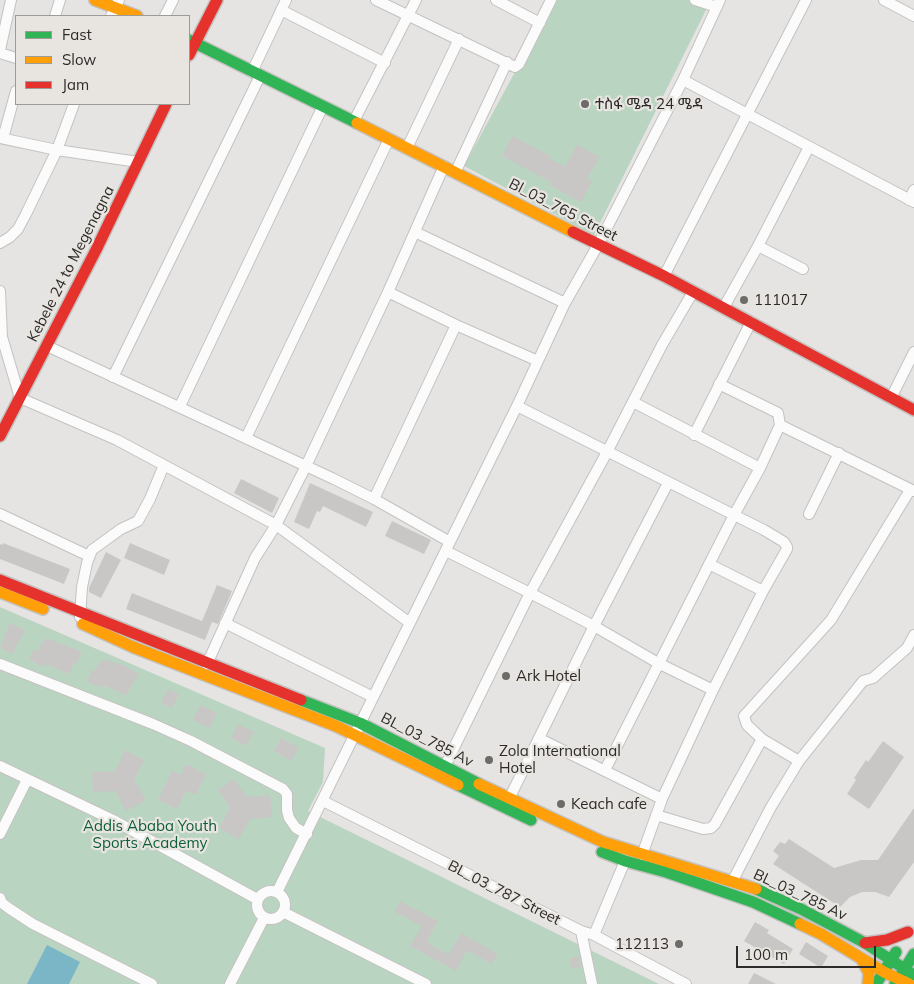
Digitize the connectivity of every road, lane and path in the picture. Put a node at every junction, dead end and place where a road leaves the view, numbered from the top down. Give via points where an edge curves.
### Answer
1 (11, 0) edge
2 (60, 0) edge
3 (96, 0) edge
4 (173, 0) edge
5 (216, 0) edge
6 (286, 0) edge
7 (376, 0) edge
8 (416, 0) edge
9 (496, 0) edge
10 (551, 0) edge
11 (695, 0) edge
12 (806, 0) edge
13 (884, 0) edge
14 (719, 3) edge
15 (115, 8) edge
16 (281, 10) junction
17 (55, 15) edge
18 (134, 15) edge
19 (166, 15) edge
20 (914, 16) edge
21 (409, 17) junction
22 (540, 23) junction
23 (459, 39) junction
24 (192, 41) edge
25 (0, 52) edge
26 (15, 58) edge
27 (385, 62) junction
28 (507, 62) junction
29 (256, 74) junction
30 (683, 80) junction
31 (15, 94) edge
32 (74, 105) edge
33 (166, 105) edge
34 (323, 106) junction
35 (748, 115) junction
36 (354, 121) junction
37 (1, 138) edge
38 (389, 139) junction
39 (809, 147) junction
40 (408, 148) junction
41 (57, 150) junction
42 (138, 162) junction
43 (444, 166) junction
44 (456, 171) junction
45 (914, 190) edge
46 (912, 201) edge
47 (415, 232) junction
48 (0, 243) edge
49 (598, 245) junction
50 (758, 246) junction
51 (803, 269) dead end
52 (664, 276) junction
53 (0, 291) edge
54 (388, 292) junction
55 (694, 292) junction
56 (565, 303) junction
57 (724, 307) junction
58 (751, 322) junction
59 (456, 325) junction
60 (47, 346) junction
61 (914, 352) edge
62 (538, 361) junction
63 (113, 377) junction
64 (719, 384) junction
65 (20, 398) junction
66 (891, 398) junction
67 (633, 402) junction
68 (180, 406) junction
69 (517, 406) junction
70 (914, 410) edge
71 (780, 425) junction
72 (694, 435) junction
73 (0, 436) edge
74 (246, 438) junction
75 (607, 452) junction
76 (839, 453) junction
77 (164, 465) junction
78 (306, 466) junction
79 (760, 468) junction
80 (668, 483) junction
81 (912, 490) edge
82 (374, 499) junction
83 (0, 514) edge
84 (809, 514) dead end
85 (734, 516) junction
86 (276, 525) junction
87 (448, 546) junction
88 (89, 556) junction
89 (709, 564) junction
90 (0, 580) edge
91 (763, 590) junction
92 (0, 592) edge
93 (530, 593) junction
94 (80, 618) junction
95 (225, 623) junction
96 (410, 623) junction
97 (594, 626) junction
98 (914, 635) edge
99 (658, 663) junction
100 (0, 664) edge
101 (207, 664) junction
102 (713, 690) junction
103 (373, 697) junction
104 (360, 723) junction
105 (355, 735) junction
106 (540, 739) junction
107 (762, 739) junction
108 (799, 761) junction
109 (0, 766) edge
110 (445, 766) junction
111 (606, 770) junction
112 (27, 780) junction
113 (509, 799) junction
114 (662, 799) junction
115 (323, 801) junction
116 (656, 814) junction
117 (0, 834) edge
118 (307, 834) junction
119 (642, 855) junction
120 (625, 861) junction
121 (732, 882) junction
122 (277, 892) junction
123 (0, 898) edge
124 (257, 899) junction
125 (283, 912) junction
126 (264, 918) junction
127 (911, 928) edge
128 (581, 931) junction
129 (594, 935) junction
130 (865, 943) junction
131 (914, 954) edge
132 (894, 955) junction
133 (861, 958) junction
134 (884, 972) junction
135 (904, 978) edge
136 (152, 984) edge
137 (230, 984) edge
138 (426, 984) edge
139 (592, 984) edge
140 (686, 984) edge
141 (868, 984) edge
142 (876, 984) edge

1 - 25 street
2 - 17 street
3 - 15 main road
4 - 19 street
5 - 24 main road
6 - 16 street
7 - 21 street
8 - 21 street
9 - 22 street
10 - 22 street
11 - 14 street
12 - 35 street
13 - 20 street
14 - 30 street
15 - 18 main road
16 - 27 street
16 - 29 street
21 - 23 street
21 - 27 street
22 - 28 street via 518,64 515,67
23 - 28 street
23 - 40 street
24 - 29 main road, Bl_03_765 Street
25 - 26 street
27 - 36 street
28 - 44 street
29 - 34 main road, Bl_03_765 Street
29 - 63 street
30 - 35 street
30 - 49 street
31 - 37 street
32 - 41 street
33 - 42 main road, Kebele 24 to Megenagna
34 - 36 main road, Bl_03_765 Street
34 - 68 street
35 - 39 street
35 - 52 street
36 - 38 main road, Bl_03_765 Street
37 - 41 street
38 - 40 main road, Bl_03_765 Street
38 - 74 street
39 - 46 street
39 - 50 street
40 - 43 main road, Bl_03_765 Street
41 - 42 street
41 - 48 street via 18,229
42 - 60 main road, Kebele 24 to Megenagna
43 - 44 main road, Bl_03_765 Street
43 - 47 street
44 - 49 main road, Bl_03_765 Street
45 - 46 street
47 - 54 street
47 - 56 street
49 - 52 main road, Bl_03_765 Street
49 - 56 street
50 - 51 street
50 - 57 street
52 - 55 main road, Bl_03_765 Street
53 - 65 street via 2,337
54 - 59 street
54 - 78 street
55 - 57 main road, Bl_03_765 Street
55 - 67 street
56 - 62 street
57 - 58 main road, Bl_03_765 Street
58 - 64 street
58 - 66 main road, Bl_03_765 Street
59 - 62 street
59 - 82 street
60 - 63 street
60 - 65 main road, Kebele 24 to Megenagna
61 - 66 street
62 - 69 street
63 - 68 street
64 - 71 street via 778,413
64 - 72 street
65 - 73 main road, Kebele 24 to Megenagna
65 - 77 street via 117,440
66 - 70 main road, Bl_03_765 Street
67 - 72 street
67 - 75 street
68 - 74 street
69 - 75 street
69 - 87 street
71 - 76 street
71 - 79 street
72 - 79 street
74 - 78 street
75 - 80 street
75 - 93 street
76 - 81 street
76 - 84 street
77 - 86 street
77 - 88 street via 138,521 121,529 92,550
78 - 82 street
78 - 86 street
79 - 85 street
80 - 85 street
80 - 97 street
81 - 107 street via 831,620 744,716 747,725
82 - 87 street
83 - 88 street
85 - 89 street
85 - 91 street via 786,544 787,550
86 - 95 street via 255,558
86 - 96 street
87 - 93 street
87 - 96 street
88 - 94 street
89 - 91 street
89 - 99 street
90 - 94 main road, BL_03_785 Av
91 - 102 street
92 - 94 main road, BL_03_785 Av
93 - 97 street
93 - 110 street
94 - 101 main road, BL_03_785 Av
94 - 105 main road, BL_03_785 Av via 133,647
95 - 101 street
95 - 103 street
96 - 103 street
97 - 99 street
97 - 106 street
98 - 108 street via 907,648 873,678 863,681
99 - 102 street
99 - 111 street
100 - 118 street via 169,731 283,789 287,794 289,818 296,828
101 - 104 main road, BL_03_785 Av
102 - 114 street
103 - 104 street
104 - 105 street
104 - 110 main road, BL_03_785 Av
105 - 115 street
105 - 120 main road, BL_03_785 Av via 510,811
106 - 111 street
106 - 113 street
107 - 108 street
107 - 116 street via 711,828 703,829
108 - 121 street via 770,807
109 - 112 street
110 - 113 main road, BL_03_785 Av
111 - 114 street
112 - 117 street
112 - 124 street via 113,820
113 - 119 main road, BL_03_785 Av via 603,842
114 - 116 street
115 - 118 street
115 - 128 street, BL_03_787 Street
116 - 119 street
118 - 122 street
119 - 121 main road, BL_03_785 Av
120 - 129 street
120 - 133 main road, BL_03_785 Av via 753,902 821,934
121 - 130 main road, BL_03_785 Av via 750,886 794,906
122 - 124 street via 268,890
122 - 125 street via 284,898
123 - 136 street via 2,903 33,924
124 - 126 street via 257,910
125 - 126 street via 277,918
125 - 138 street
126 - 137 street
127 - 130 main road via 887,940
127 - 132 main road
128 - 129 street, BL_03_787 Street
128 - 139 street
129 - 140 street, BL_03_787 Street
130 - 132 main road, BL_03_785 Av
131 - 135 main road
132 - 134 main road
132 - 135 main road, BL_03_785 Av
133 - 134 main road, BL_03_785 Av
133 - 141 main road via 869,973
134 - 135 main road, BL_03_785 Av
134 - 142 main road

